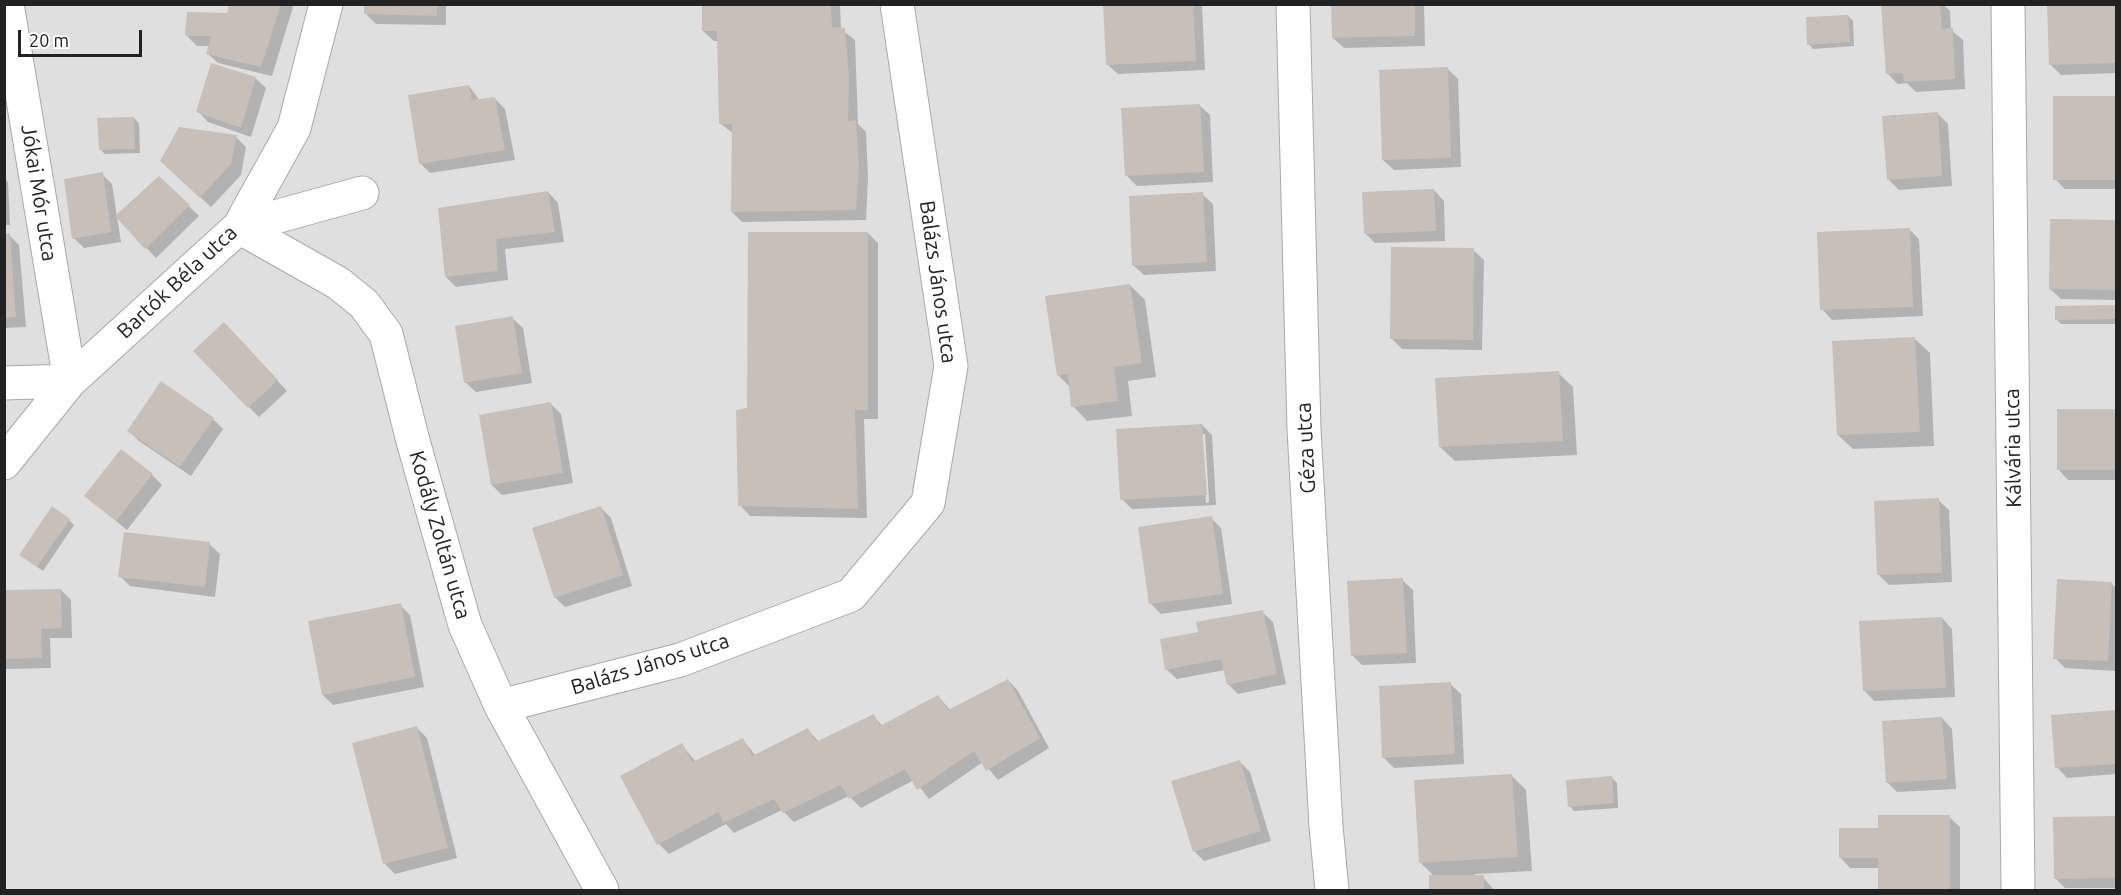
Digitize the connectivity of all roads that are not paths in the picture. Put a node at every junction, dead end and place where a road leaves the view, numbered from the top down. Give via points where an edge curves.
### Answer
1 (7, 4) edge
2 (327, 4) edge
3 (897, 4) edge
4 (1293, 4) edge
5 (2008, 4) edge
6 (362, 193) dead end
7 (239, 227) junction
8 (70, 381) junction
9 (4, 383) edge
10 (4, 463) edge
11 (501, 706) junction
12 (602, 891) edge
13 (1332, 891) edge
14 (2018, 891) edge

1 - 8 street, Jókai Mór utca
2 - 7 street, Bartók Béla utca via 294,128
3 - 11 street, Balázs János utca via 951,366 928,503 851,595 680,660
4 - 13 street, Géza utca via 1304,429
5 - 14 street, Kálvária utca
6 - 7 street
7 - 8 street, Bartók Béla utca
7 - 11 street, Kodály Zoltán utca via 338,283 364,304 386,334 465,625
8 - 9 street
8 - 10 street, Bartók Béla utca
11 - 12 street, Kodály Zoltán utca

